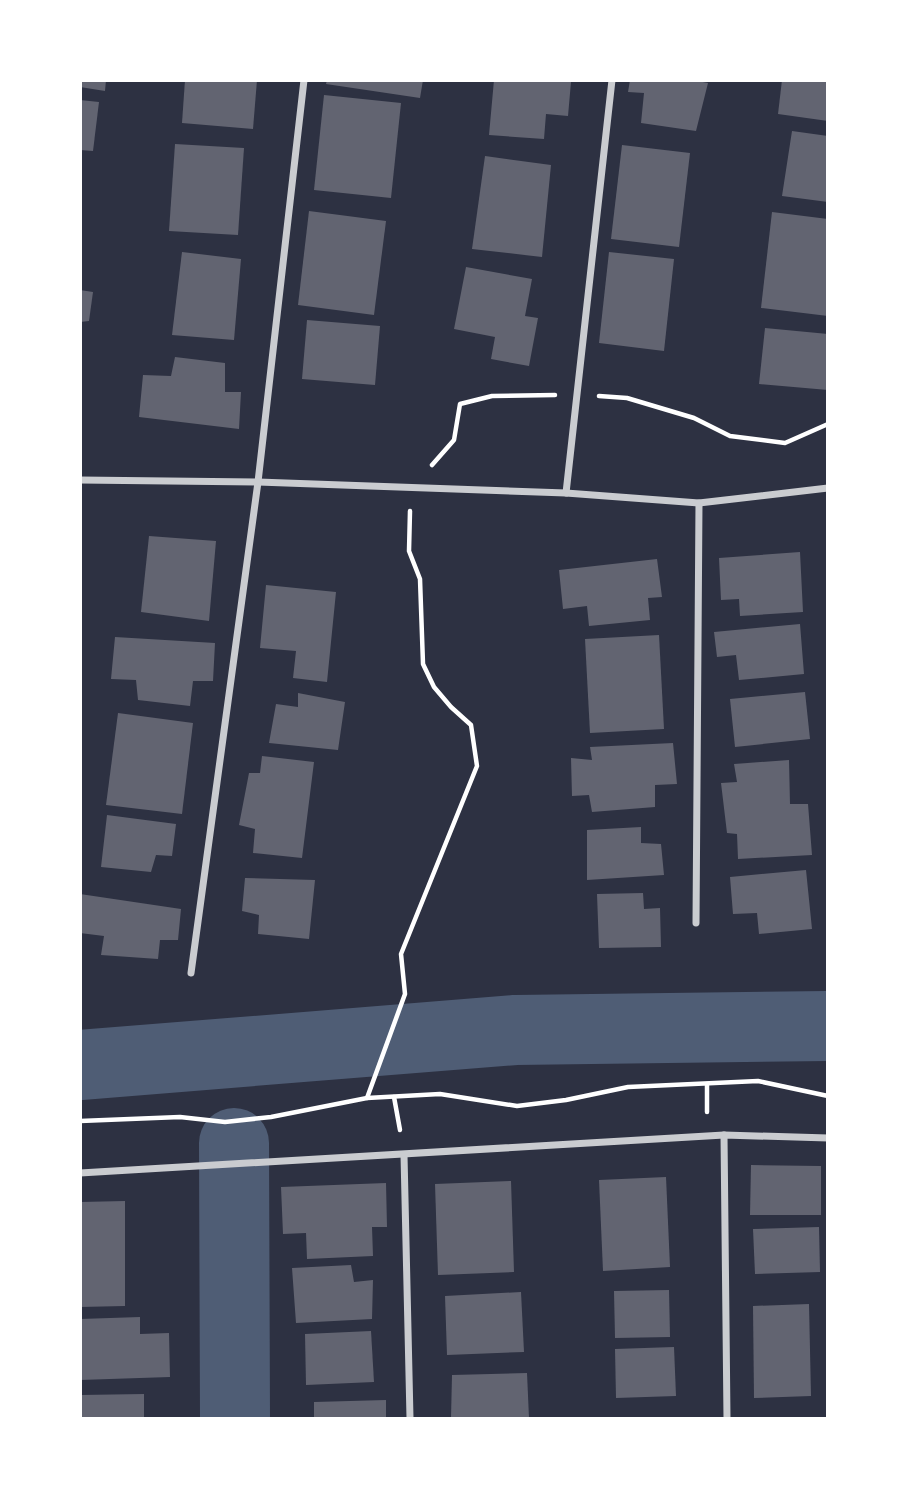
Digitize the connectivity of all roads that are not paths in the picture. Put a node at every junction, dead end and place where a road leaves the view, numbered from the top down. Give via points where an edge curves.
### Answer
1 (304, 80) edge
2 (612, 80) edge
3 (80, 480) edge
4 (258, 482) junction
5 (828, 488) edge
6 (566, 493) junction
7 (699, 503) junction
8 (696, 923) dead end
9 (191, 973) dead end
10 (724, 1135) junction
11 (828, 1138) edge
12 (404, 1155) junction
13 (80, 1173) edge
14 (410, 1419) edge
15 (727, 1419) edge

1 - 4 street
2 - 6 street
3 - 4 street
4 - 6 street
4 - 9 street
5 - 7 street
6 - 7 street
7 - 8 street
10 - 11 street
10 - 12 street
10 - 15 street
12 - 13 street
12 - 14 street

